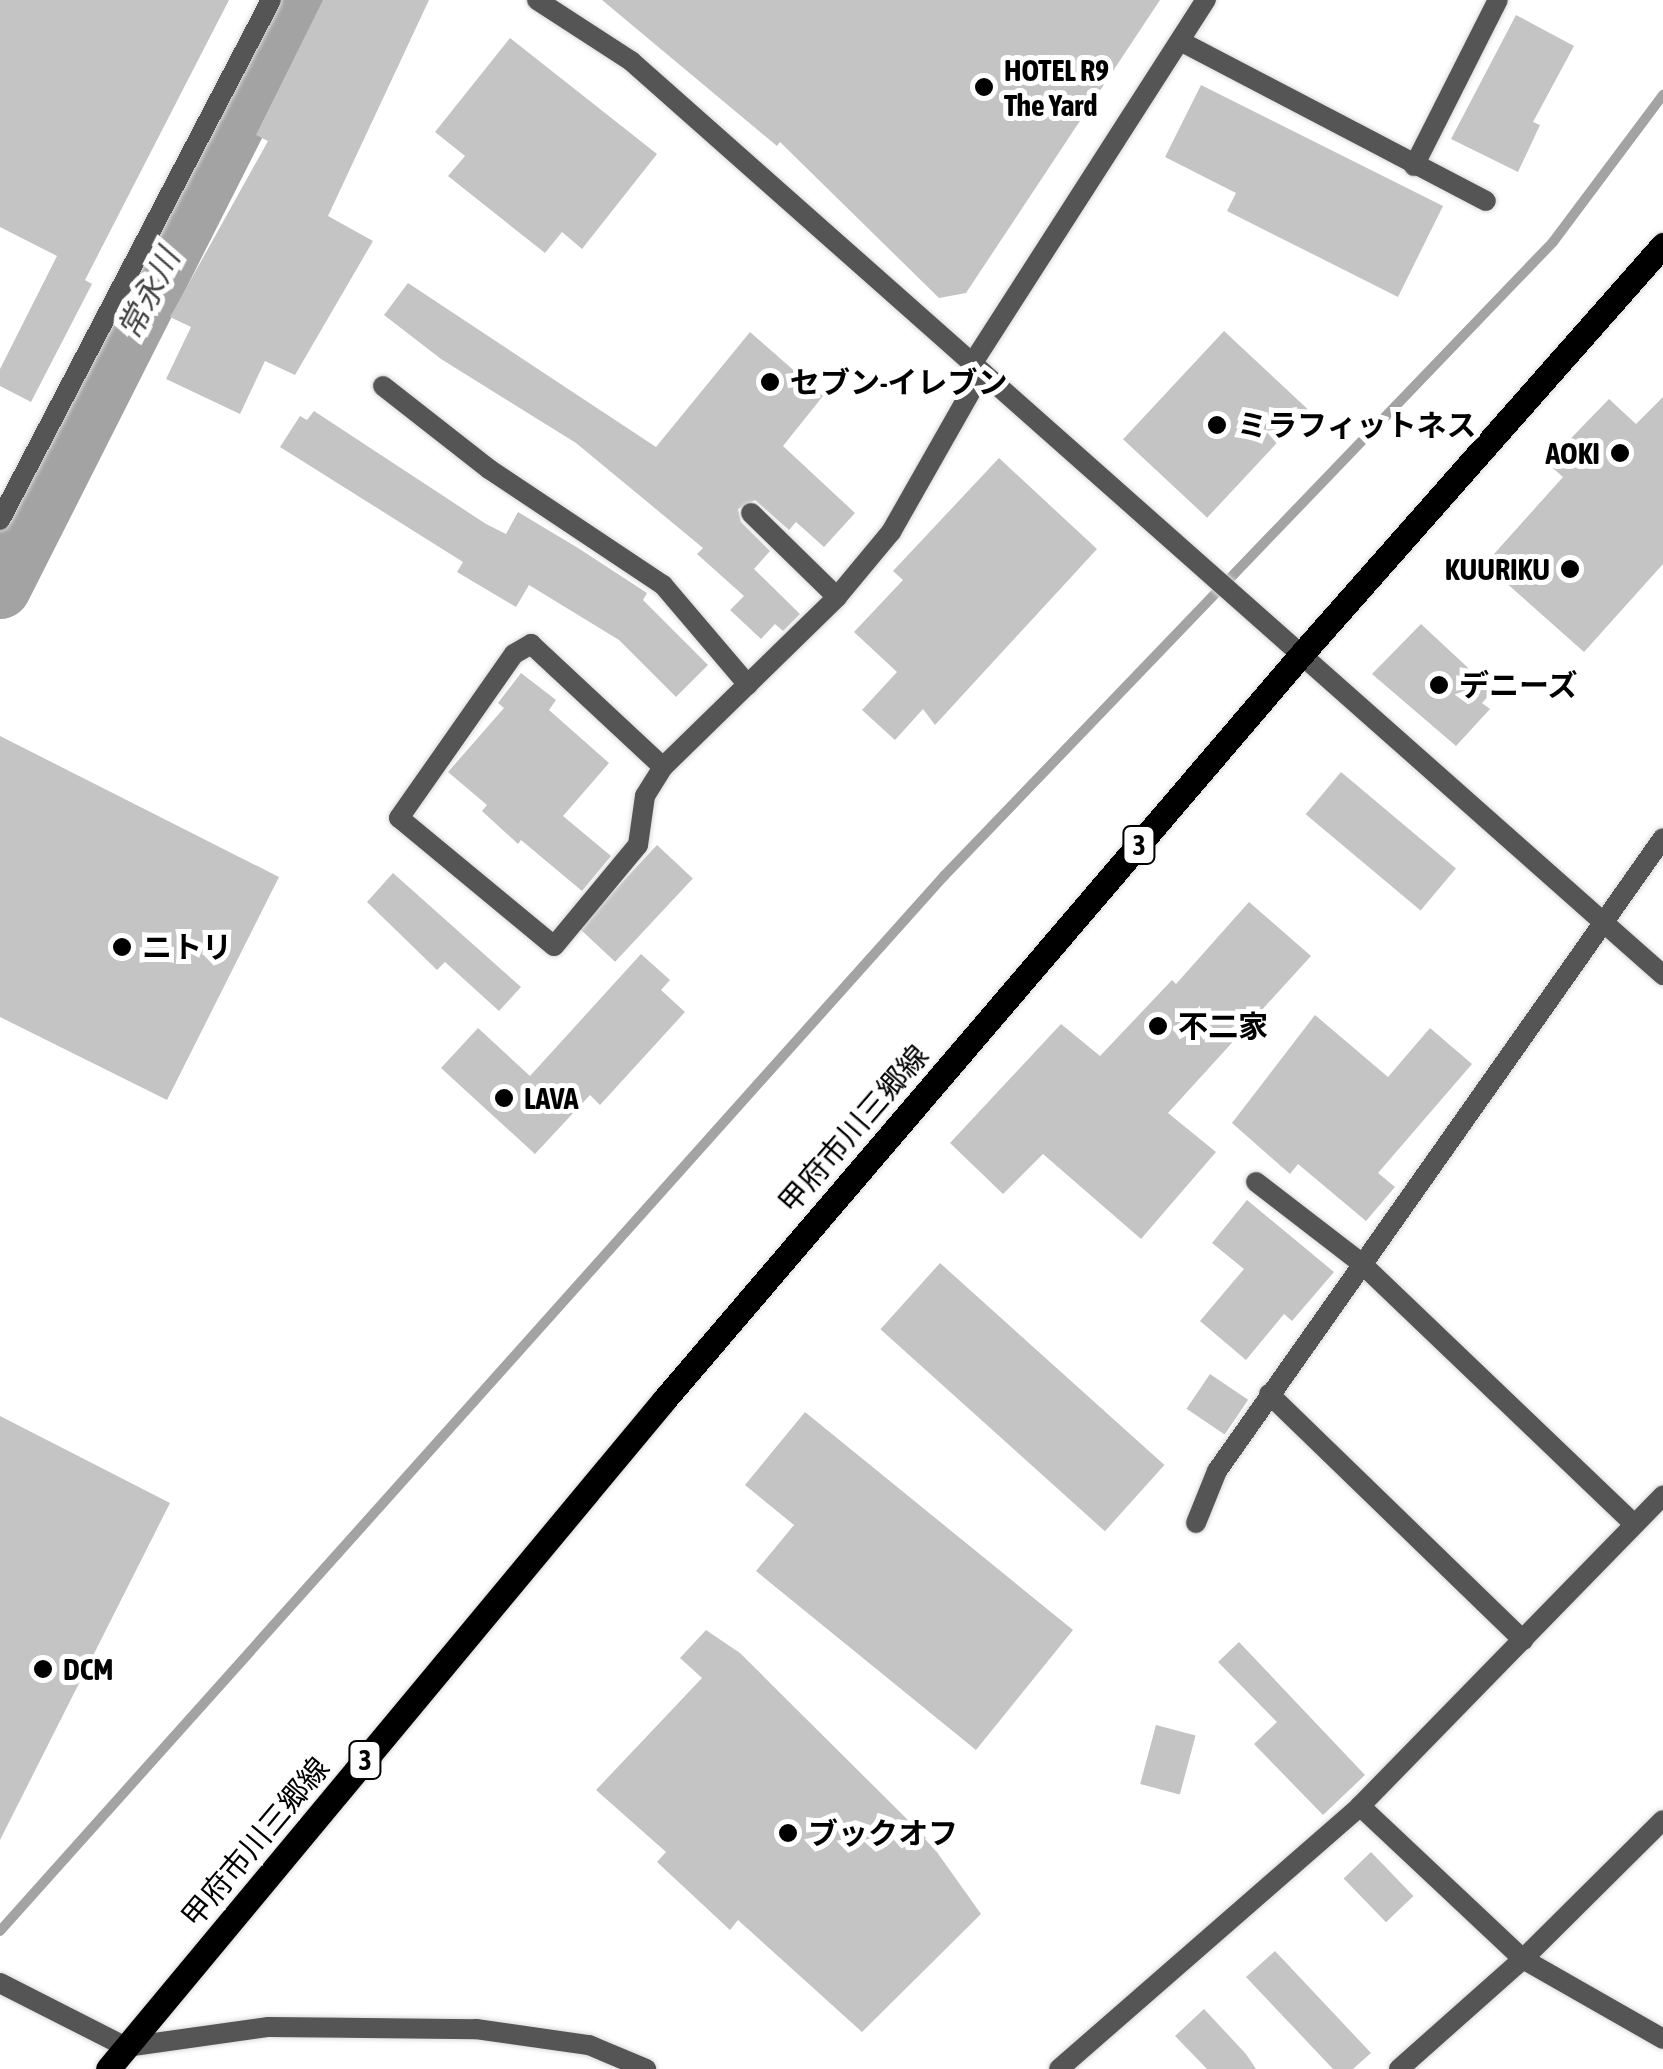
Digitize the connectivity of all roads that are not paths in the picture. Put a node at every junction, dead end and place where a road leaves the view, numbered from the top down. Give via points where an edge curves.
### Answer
1 (272, 0) edge
2 (537, 0) edge
3 (1206, 0) edge
4 (1498, 0) edge
5 (1180, 41) junction
6 (1414, 166) junction
7 (1486, 201) dead end
8 (1663, 245) edge
9 (977, 368) junction
10 (383, 386) dead end
11 (751, 513) dead end
12 (0, 520) edge
13 (837, 597) junction
14 (1300, 657) junction
15 (748, 684) junction
16 (663, 767) junction
17 (1663, 838) edge
18 (1600, 920) junction
19 (1663, 975) edge
20 (1256, 1182) dead end
21 (1361, 1263) junction
22 (1270, 1394) junction
23 (1663, 1495) edge
24 (1196, 1522) dead end
25 (1634, 1524) junction
26 (1523, 1640) junction
27 (1360, 1806) junction
28 (1663, 1820) edge
29 (1524, 1959) junction
30 (0, 1983) edge
31 (1663, 2039) edge
32 (126, 2047) junction
33 (108, 2069) edge
34 (646, 2069) edge
35 (1059, 2069) edge
36 (1400, 2069) edge

1 - 12 street
2 - 9 street via 631,61
3 - 5 street
4 - 6 street
5 - 6 street
5 - 9 street
6 - 7 street
8 - 14 main road, 甲府市川三郷線 / 3
9 - 13 street via 891,532
9 - 14 street
10 - 15 street via 489,469 663,585
11 - 13 street
13 - 15 street
14 - 18 street
14 - 32 main road, 甲府市川三郷線 / 3 via 677,1385
15 - 16 street
16 - 16 street via 531,644 514,654 400,818 554,946 638,845 645,796
17 - 18 street
18 - 19 street
18 - 21 street
20 - 21 street
21 - 22 street
21 - 25 street
22 - 24 street via 1217,1471
22 - 26 street
23 - 25 street
25 - 26 street
26 - 27 street
27 - 29 street
27 - 35 street
28 - 29 street
29 - 31 street
29 - 36 street
30 - 32 street
32 - 33 main road, 甲府市川三郷線 / 3
32 - 34 street via 269,2027 476,2028 589,2045

